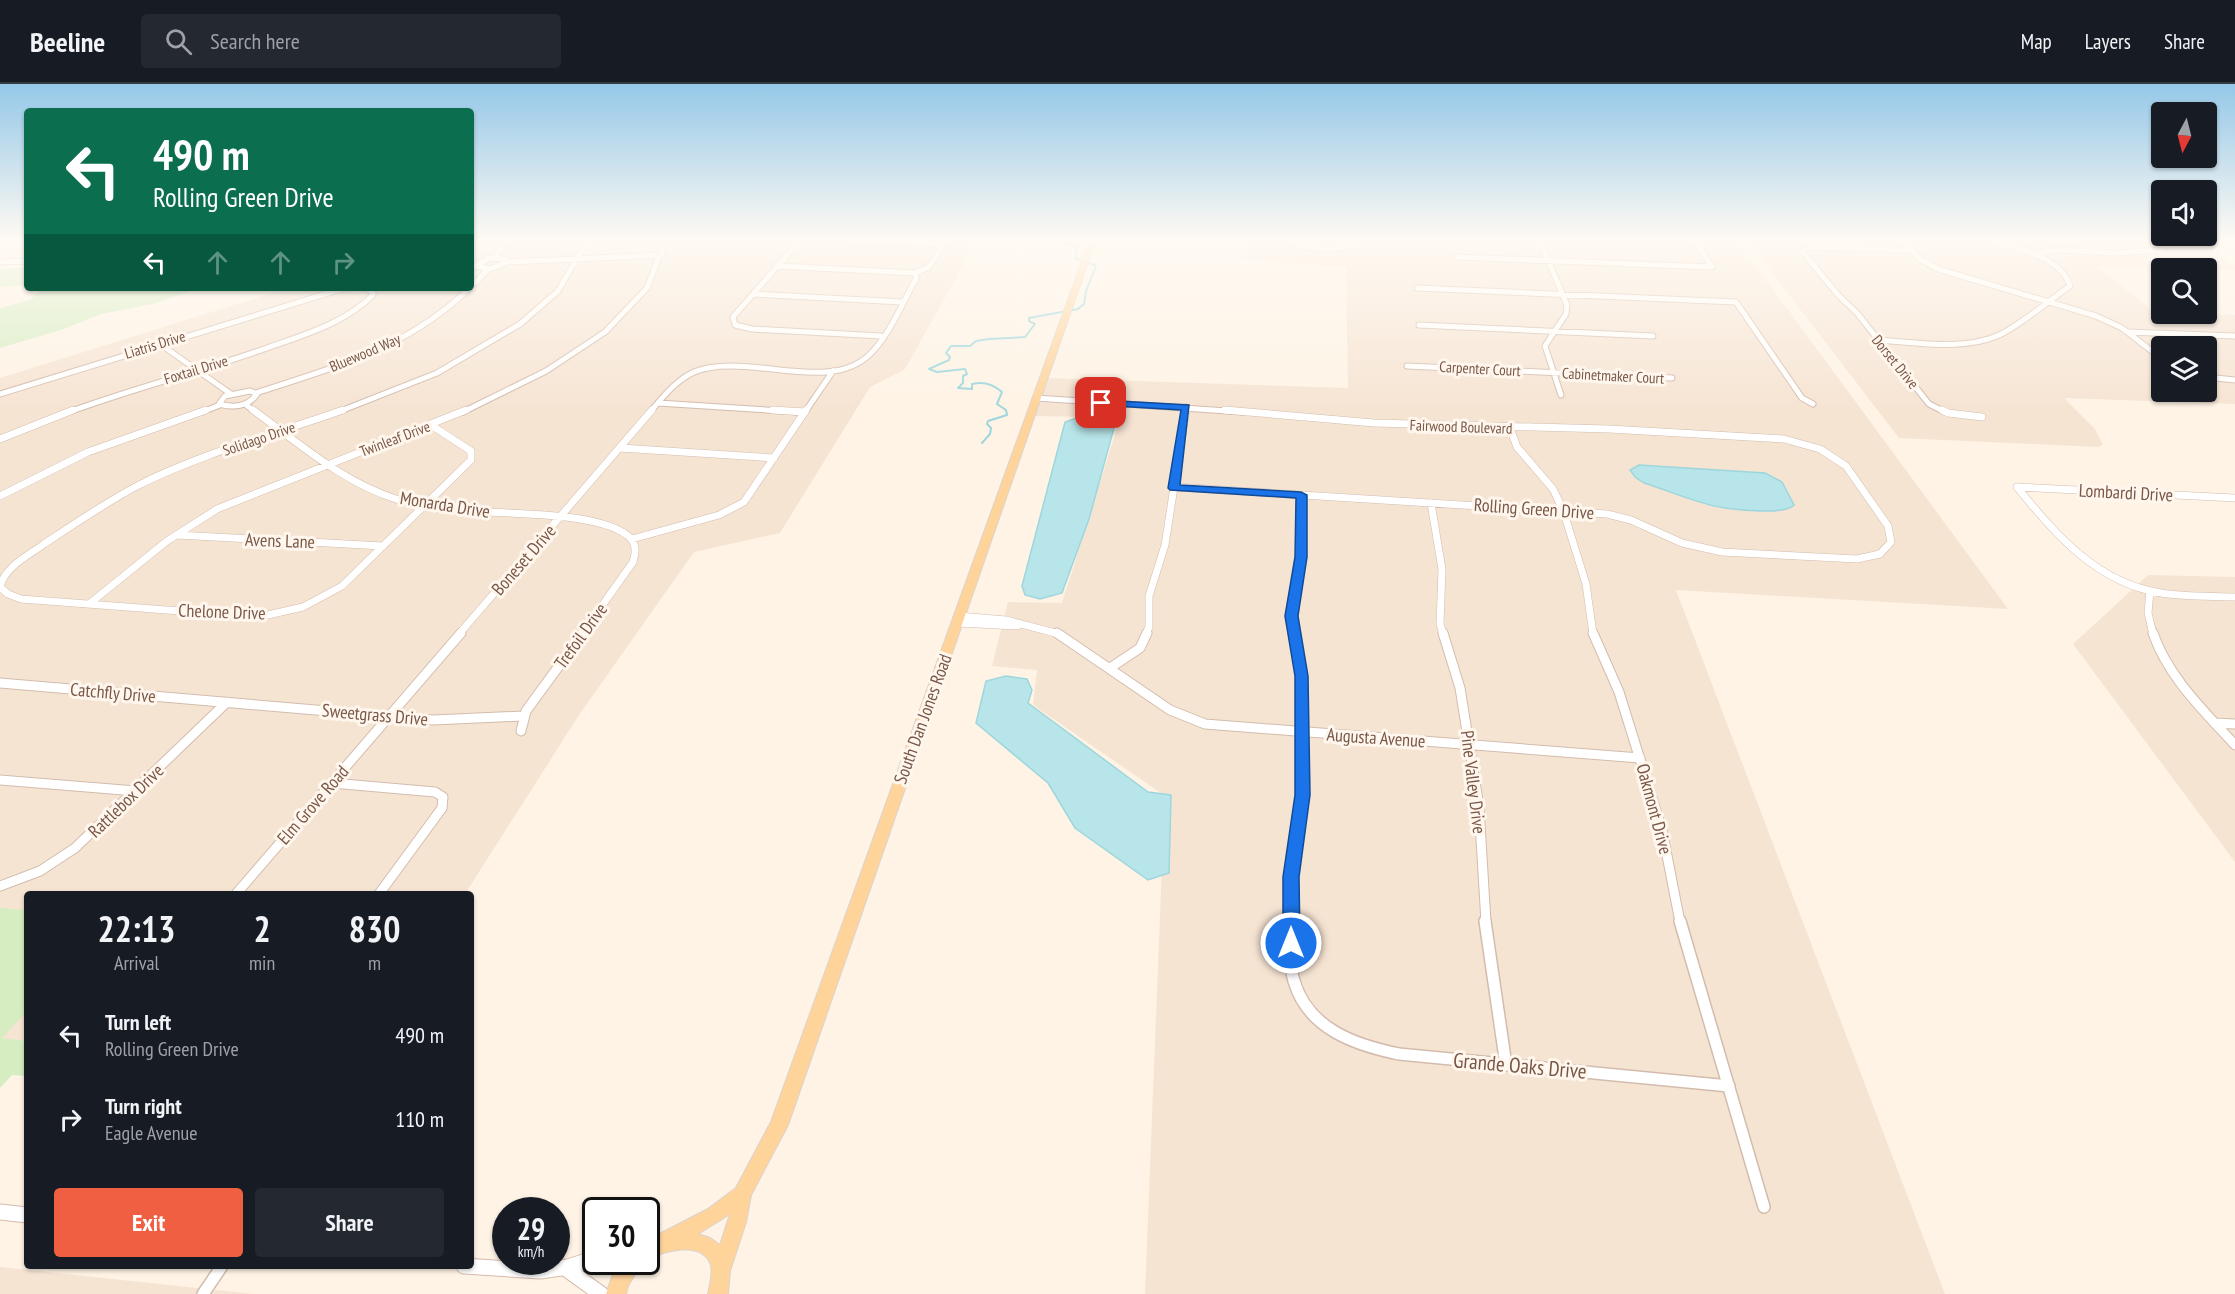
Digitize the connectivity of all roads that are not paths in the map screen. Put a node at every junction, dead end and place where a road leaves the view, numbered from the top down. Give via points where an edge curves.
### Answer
1 (320, 295) edge
2 (372, 295) edge
3 (466, 295) edge
4 (553, 295) edge
5 (641, 295) edge
6 (752, 295) edge
7 (780, 295) edge
8 (906, 295) edge
9 (1072, 295) edge
10 (1563, 295) edge
11 (1575, 295) edge
12 (1840, 295) edge
13 (2022, 295) edge
14 (2057, 295) edge
15 (902, 302) junction
16 (2046, 303) junction
17 (1419, 325) dead end
18 (1552, 331) junction
19 (2127, 332) junction
20 (881, 336) junction
21 (1653, 336) dead end
22 (2235, 336) edge
23 (1877, 340) junction
24 (160, 344) junction
25 (2151, 351) edge
26 (1407, 366) dead end
27 (197, 370) junction
28 (833, 371) junction
29 (1553, 373) junction
30 (1672, 378) dead end
31 (2217, 378) edge
32 (2235, 380) edge
33 (256, 393) junction
34 (0, 394) edge
35 (231, 394) junction
36 (1561, 395) dead end
37 (1035, 399) junction
38 (658, 403) junction
39 (245, 404) junction
40 (1813, 404) dead end
41 (220, 405) junction
42 (1186, 407) junction
43 (805, 412) junction
44 (1982, 417) dead end
45 (431, 425) junction
46 (1510, 428) junction
47 (282, 430) junction
48 (0, 439) edge
49 (620, 448) junction
50 (774, 458) junction
51 (328, 464) junction
52 (2017, 487) joint
53 (1174, 488) junction
54 (1301, 495) junction
55 (0, 496) edge
56 (2235, 498) edge
57 (1431, 502) junction
58 (424, 506) junction
59 (1563, 510) junction
60 (560, 518) junction
61 (177, 535) junction
62 (632, 539) junction
63 (383, 546) junction
64 (1886, 550) joint
65 (2150, 591) junction
66 (2235, 597) edge
67 (89, 604) junction
68 (958, 620) junction
69 (1110, 668) junction
70 (0, 683) edge
71 (227, 702) junction
72 (389, 716) junction
73 (523, 716) junction
74 (2216, 723) junction
75 (2235, 724) edge
76 (521, 731) dead end
77 (1302, 732) junction
78 (1470, 745) junction
79 (2235, 745) edge
80 (1640, 758) junction
81 (0, 780) edge
82 (332, 783) junction
83 (136, 791) junction
84 (0, 886) edge
85 (239, 891) edge
86 (381, 891) edge
87 (1506, 1065) junction
88 (1729, 1086) junction
89 (742, 1194) junction
90 (1764, 1207) dead end
91 (0, 1212) edge
92 (24, 1215) edge
93 (660, 1242) edge
94 (660, 1244) edge
95 (474, 1267) edge
96 (220, 1269) edge
97 (492, 1269) edge
98 (721, 1270) junction
99 (570, 1273) edge
100 (624, 1275) edge
101 (203, 1294) edge
102 (601, 1294) edge
103 (616, 1294) edge
104 (718, 1294) edge

1 - 24 street, Liatris Drive
2 - 27 street, Foxtail Drive via 370,301 333,324
3 - 33 street, Bluewood Way via 421,328 367,354
4 - 47 street, Solidago Drive via 532,315 460,361 360,404
5 - 45 street, Twinleaf Drive via 587,346 542,374
6 - 20 street via 733,317 735,325
7 - 15 street
8 - 15 street
9 - 37 main road, South Dan Jones Road
10 - 18 street via 1567,311
11 - 40 street via 1736,302 1802,398
12 - 23 street, Dorset Drive
13 - 16 street
14 - 16 street
15 - 20 street
16 - 19 street via 2096,316
16 - 23 street via 1990,339 1955,343
17 - 18 street
18 - 21 street
18 - 29 street via 1545,346
19 - 22 street
19 - 25 street
20 - 28 street via 866,358
23 - 44 street, Dorset Drive via 1934,408
24 - 27 street
24 - 34 street, Liatris Drive
26 - 29 street, Carpenter Court
27 - 35 street
27 - 48 street, Foxtail Drive via 101,400
28 - 38 street, Boneset Drive via 733,366 701,369 682,377
28 - 43 street
29 - 30 street, Cabinetmaker Court
29 - 36 street
31 - 32 street
33 - 35 street
33 - 39 street via 255,399
35 - 41 street via 221,399
37 - 42 street, Fairwood Boulevard
37 - 68 main road, South Dan Jones Road
38 - 43 street
38 - 49 street, Boneset Drive
39 - 41 street
39 - 47 street, Monarda Drive
41 - 55 street via 88,452
42 - 46 street, Fairwood Boulevard via 1351,422
42 - 53 street
43 - 50 street
45 - 51 street, Twinleaf Drive
45 - 58 street, Chelone Drive via 471,451 471,460
46 - 59 street, Oakmont Drive via 1517,447 1553,489
46 - 64 street, Fairwood Boulevard via 1773,438 1820,449 1846,466 1888,526 1891,542
47 - 51 street, Monarda Drive
47 - 67 street, Solidago Drive via 138,486 78,521 11,567 2,578 0,587 21,599
49 - 50 street
49 - 60 street, Boneset Drive
50 - 62 street via 737,507
51 - 58 street, Monarda Drive via 366,487
51 - 61 street, Twinleaf Drive via 234,501
52 - 56 street, Lombardi Drive
52 - 65 street via 2063,542 2089,564
53 - 54 street, Rolling Green Drive
53 - 69 street via 1166,545 1149,596 1147,637 1140,648
54 - 57 street, Rolling Green Drive
54 - 77 street via 1301,557 1291,616 1302,676
57 - 59 street, Rolling Green Drive
57 - 78 street, Pine Valley Drive via 1442,569 1440,624 1460,688
58 - 60 street, Monarda Drive
58 - 63 street, Chelone Drive
59 - 64 street, Rolling Green Drive via 1619,516 1709,550 1844,559 1866,558
59 - 80 street, Oakmont Drive via 1586,584 1593,633 1619,692
60 - 62 street, Monarda Drive via 603,523
60 - 72 street, Boneset Drive
61 - 63 street, Avens Lane
61 - 67 street, Twinleaf Drive
62 - 73 street, Trefoil Drive via 635,556 630,569
63 - 67 street, Chelone Drive via 342,586 284,613 259,617
65 - 66 street
65 - 74 street via 2147,610 2154,640 2172,671
68 - 69 street, Augusta Avenue via 1032,625 1065,637
68 - 89 main road, South Dan Jones Road via 789,1098 765,1154
69 - 77 street, Augusta Avenue via 1191,720 1218,726
70 - 71 street, Catchfly Drive
71 - 72 street, Sweetgrass Drive
71 - 83 street, Rattlebox Drive
72 - 73 street, Sweetgrass Drive via 442,720
72 - 82 street, Elm Grove Road
73 - 76 street, Trefoil Drive
74 - 75 street
74 - 79 street
77 - 78 street, Augusta Avenue
77 - 87 street, Grande Oaks Drive via 1302,795 1291,877 1291,965 1294,982 1305,1003 1319,1022 1341,1037 1369,1048
78 - 80 street, Augusta Avenue
78 - 87 street, Pine Valley Drive via 1480,821 1483,903
80 - 88 street, Oakmont Drive via 1662,830 1682,931
81 - 83 street
82 - 85 street, Elm Grove Road
82 - 86 street via 435,792 443,797 442,808
83 - 84 street, Rattlebox Drive via 80,846 51,867
87 - 88 street, Grande Oaks Drive
88 - 90 street, Oakmont Drive
89 - 93 main road, South Dan Jones Road via 714,1215
89 - 98 main road, South Dan Jones Road via 741,1211
91 - 92 street
94 - 98 main road via 684,1238 704,1244 715,1254
95 - 97 street
96 - 101 street
98 - 104 main road, South Dan Jones Road
99 - 102 street
100 - 103 main road

